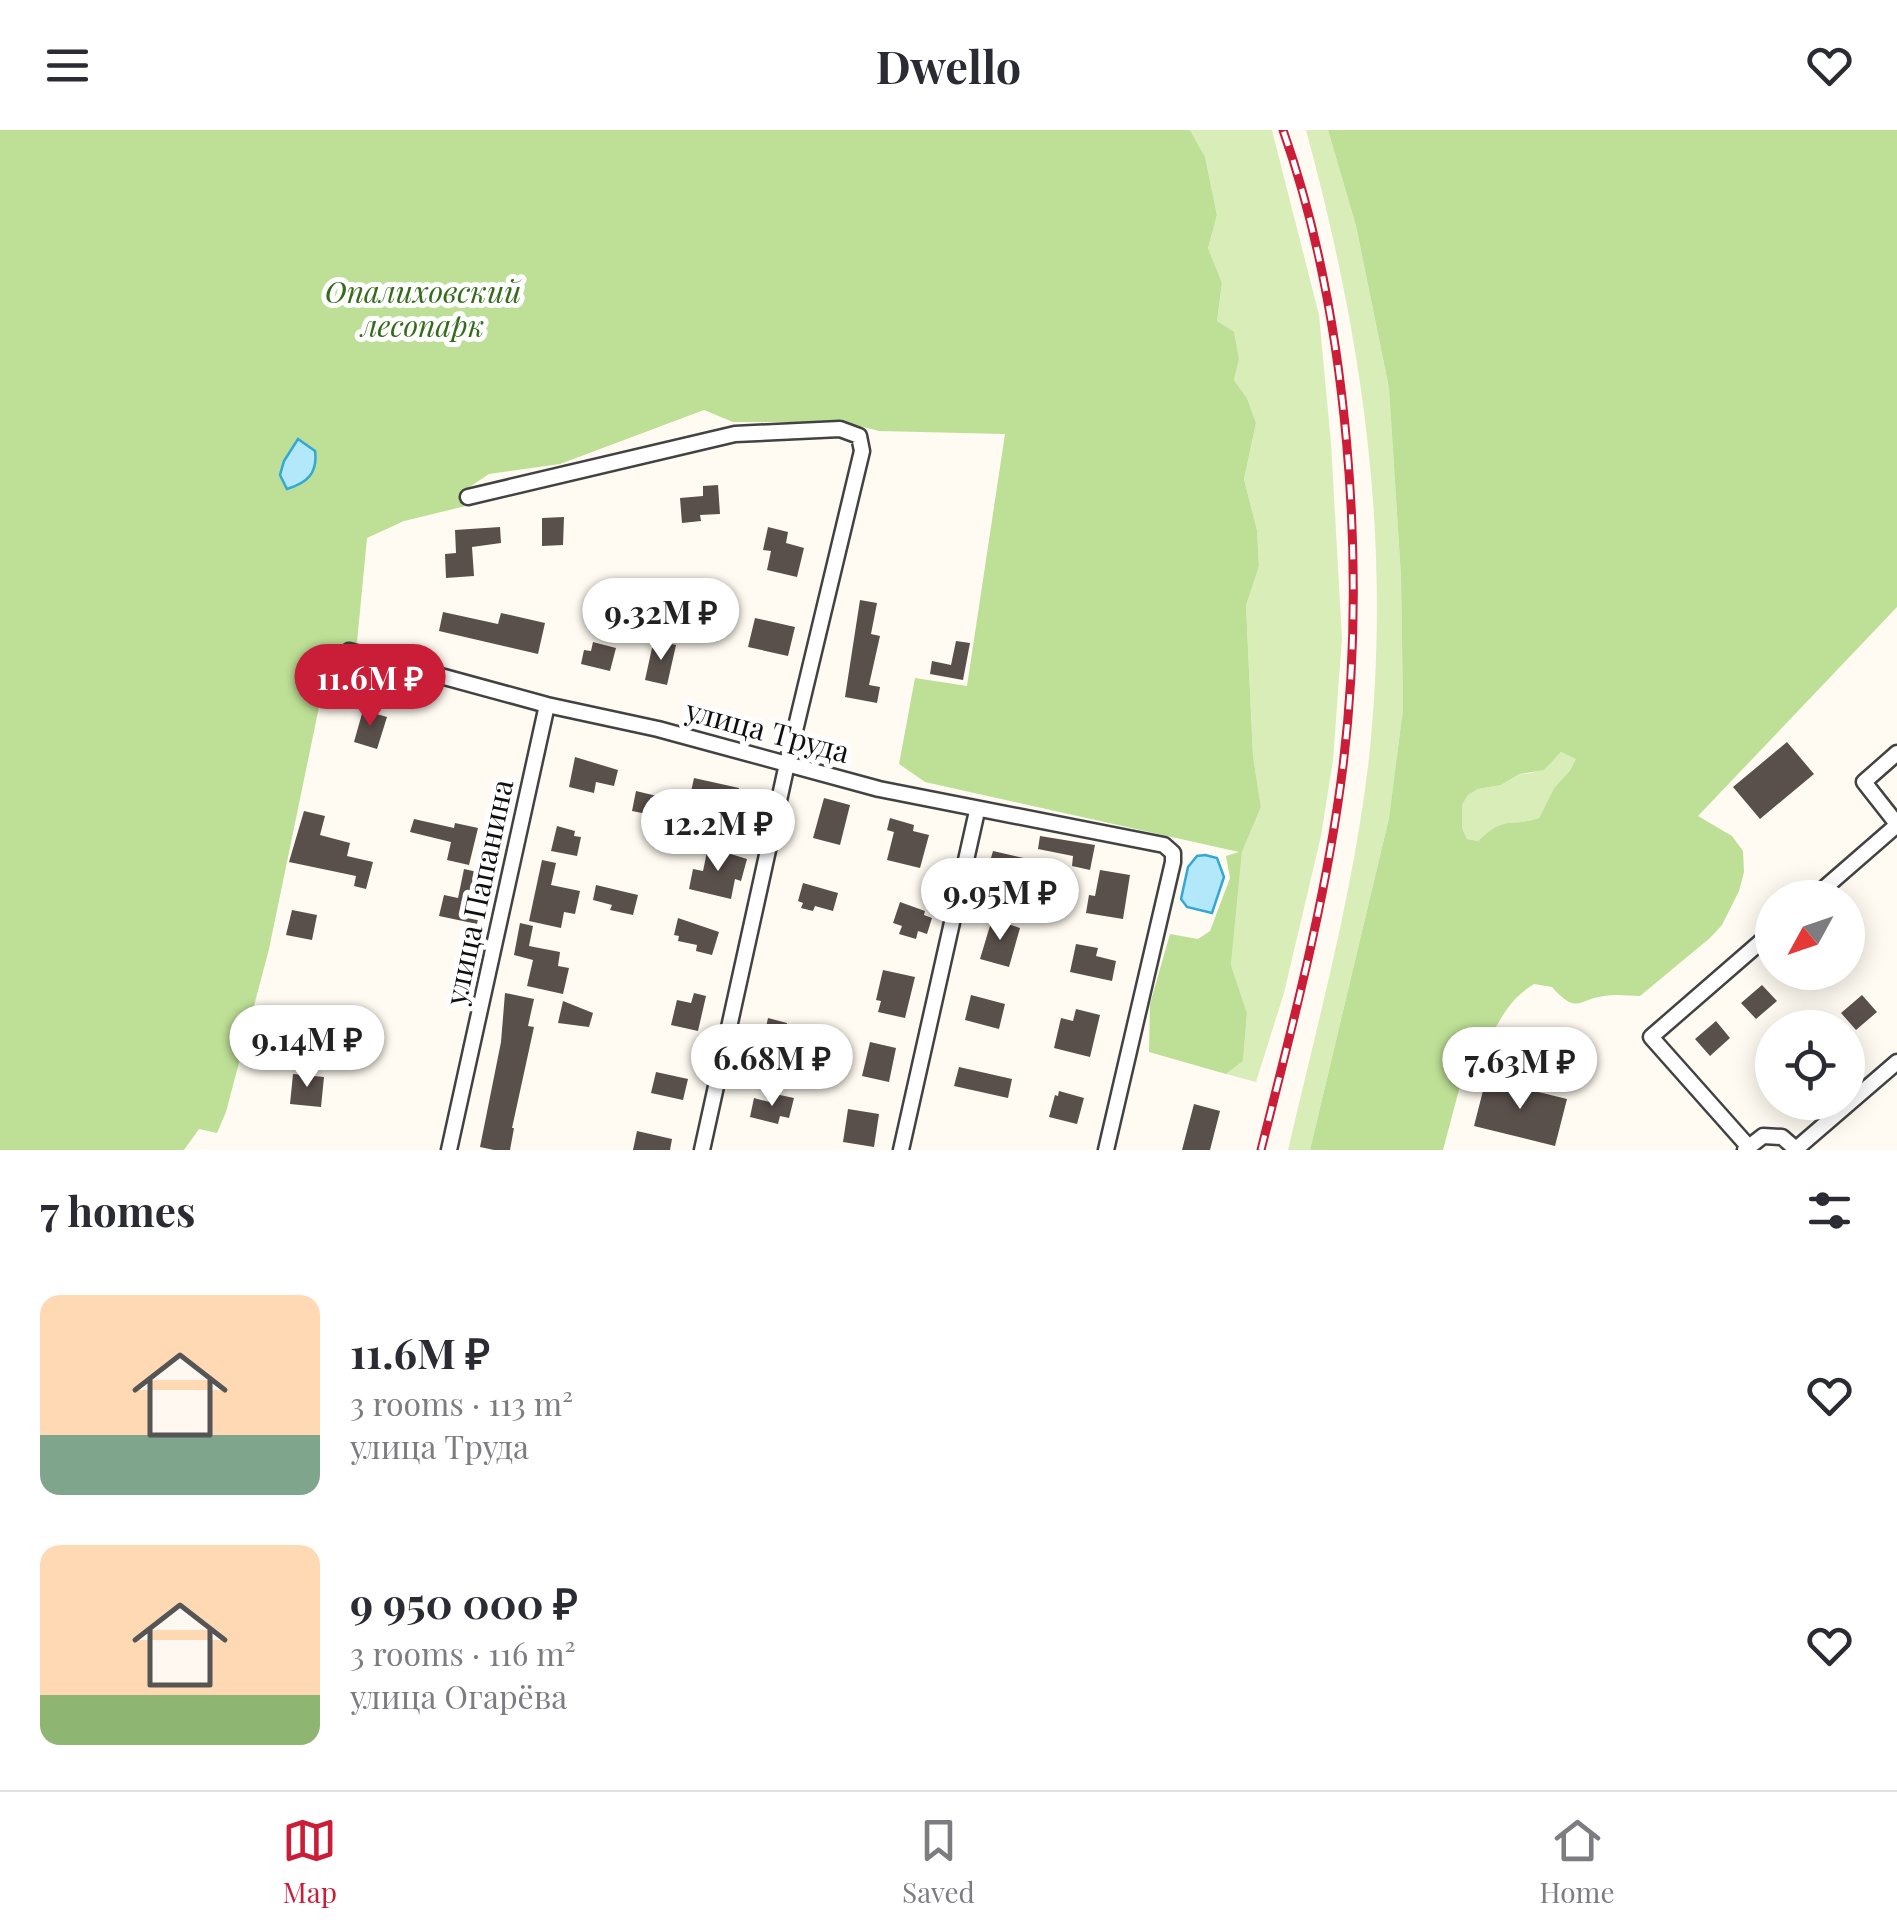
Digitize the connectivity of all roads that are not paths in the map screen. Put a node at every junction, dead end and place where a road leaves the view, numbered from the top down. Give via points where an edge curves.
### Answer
1 (468, 497) dead end
2 (349, 652) dead end
3 (548, 705) junction
4 (1897, 753) edge
5 (787, 764) junction
6 (977, 811) junction
7 (1897, 824) edge
8 (1833, 880) edge
9 (1755, 947) edge
10 (1897, 1062) edge
11 (1746, 1148) edge
12 (1796, 1149) edge
13 (449, 1150) edge
14 (702, 1150) edge
15 (901, 1150) edge
16 (1106, 1150) edge

1 - 5 street via 735,434 840,429 859,436 862,451
2 - 3 street, улица Труда
3 - 5 street, улица Труда
3 - 13 street, улица Папанина
4 - 7 street via 1864,782
5 - 6 street, улица Труда
5 - 14 street
6 - 15 street
6 - 16 street, улица Труда via 1164,845 1173,853
7 - 8 street
9 - 11 street via 1652,1037
10 - 12 street
11 - 12 street via 1763,1136 1782,1137

